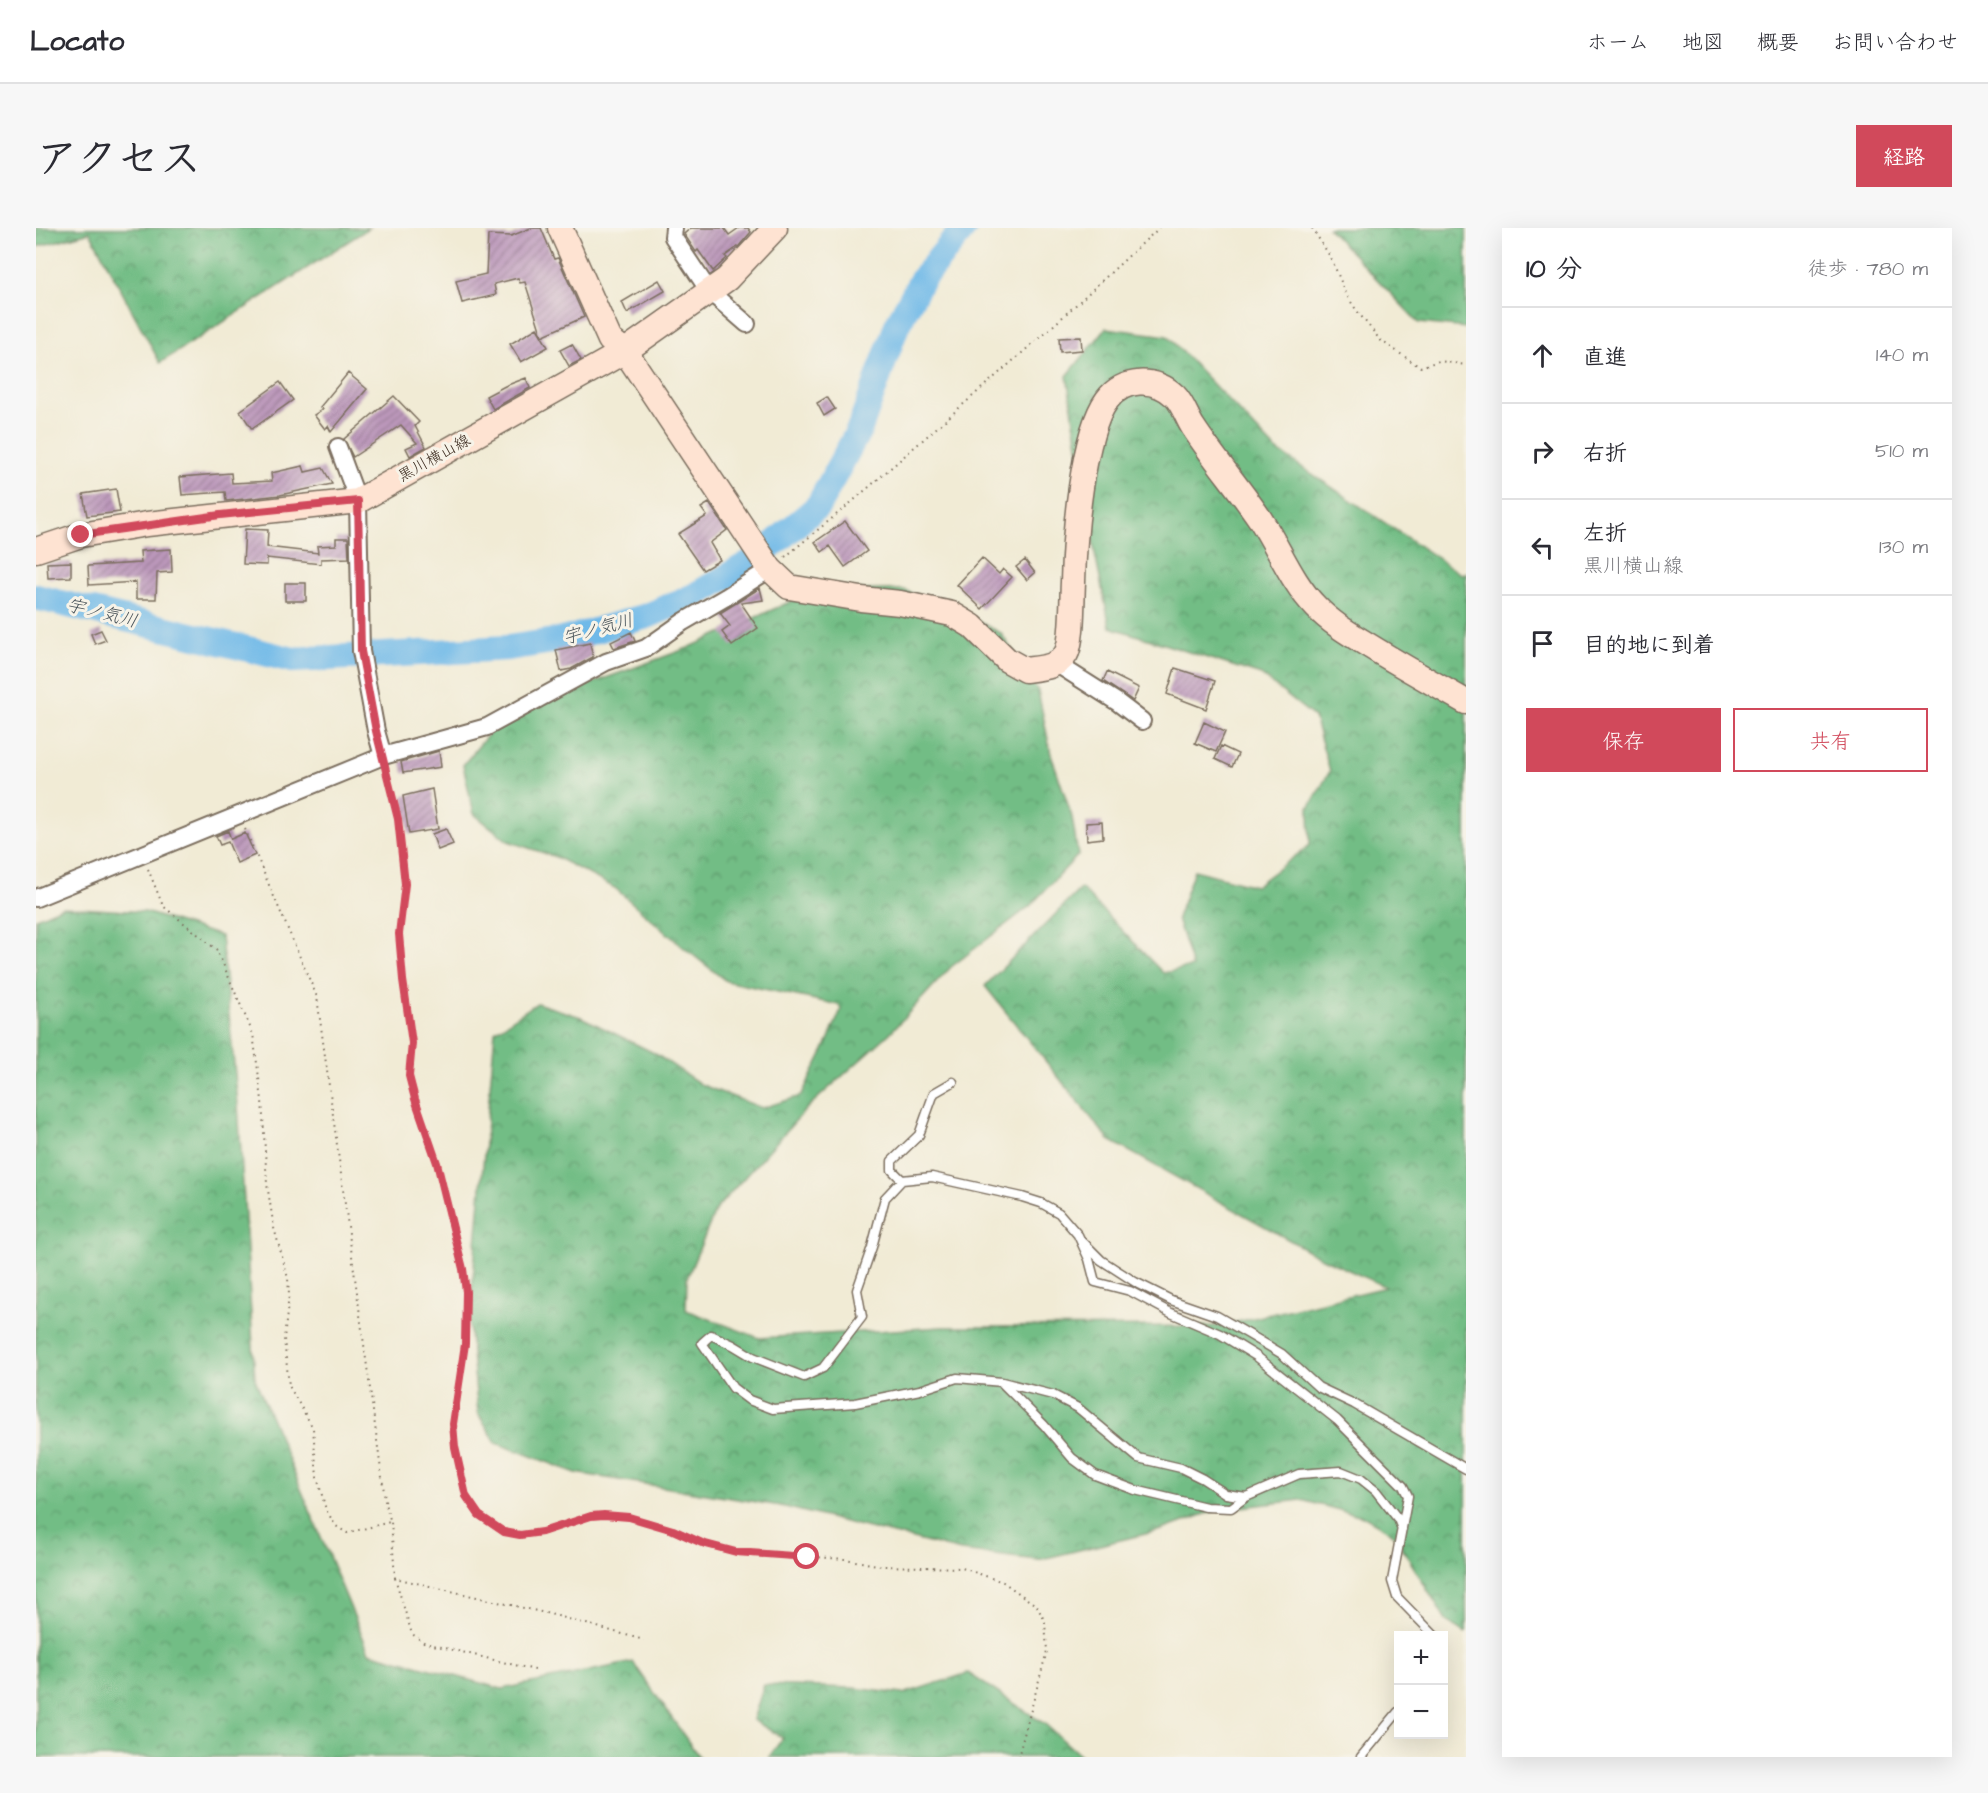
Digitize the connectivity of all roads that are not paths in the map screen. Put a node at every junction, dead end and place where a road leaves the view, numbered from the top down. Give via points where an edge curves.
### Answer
1 (560, 228) edge
2 (674, 228) edge
3 (775, 228) edge
4 (709, 291) junction
5 (747, 324) dead end
6 (625, 351) junction
7 (338, 447) dead end
8 (358, 501) junction
9 (36, 550) edge
10 (770, 569) junction
11 (1057, 664) junction
12 (1466, 702) edge
13 (1142, 721) dead end
14 (383, 756) junction
15 (36, 898) edge
16 (953, 1082) dead end
17 (902, 1180) junction
18 (1081, 1240) junction
19 (1002, 1382) junction
20 (1466, 1469) edge
21 (1246, 1497) junction
22 (1402, 1529) junction
23 (1431, 1631) edge
24 (1394, 1718) edge
25 (1361, 1757) edge

1 - 6 street via 610,340
2 - 4 street via 673,237
3 - 4 street, 黒川横山線 via 727,279
4 - 5 street
4 - 6 street, 黒川横山線
6 - 8 street, 黒川横山線
6 - 10 street
7 - 8 street
8 - 9 street, 黒川横山線 via 147,524 81,535
8 - 14 street via 362,657
10 - 11 street via 789,587 952,614 972,626 1007,660 1025,670
10 - 14 street via 646,648 606,662 487,727
11 - 12 street via 1067,653 1075,535 1092,430 1108,399 1119,388 1155,383 1175,396 1316,607 1403,668
11 - 13 street
14 - 15 street
16 - 17 lane via 933,1093 920,1135 892,1161 892,1170
17 - 18 lane via 932,1177 1041,1203 1059,1213
17 - 19 lane via 885,1198 858,1290 862,1317 823,1368 804,1377 711,1335 702,1343 733,1388 749,1400 773,1409 855,1403 957,1378
18 - 20 lane via 1101,1260 1135,1282 1217,1316 1282,1354 1318,1387
18 - 22 lane via 1095,1282 1130,1291 1220,1334 1256,1356 1336,1420 1403,1486 1408,1496
19 - 21 lane via 1053,1395 1078,1408 1138,1458 1181,1468 1226,1494
19 - 21 lane via 1072,1458 1095,1474 1135,1490 1206,1507 1231,1508
21 - 22 lane via 1299,1474 1341,1471 1376,1491
22 - 23 lane via 1392,1581 1397,1597
24 - 25 lane

